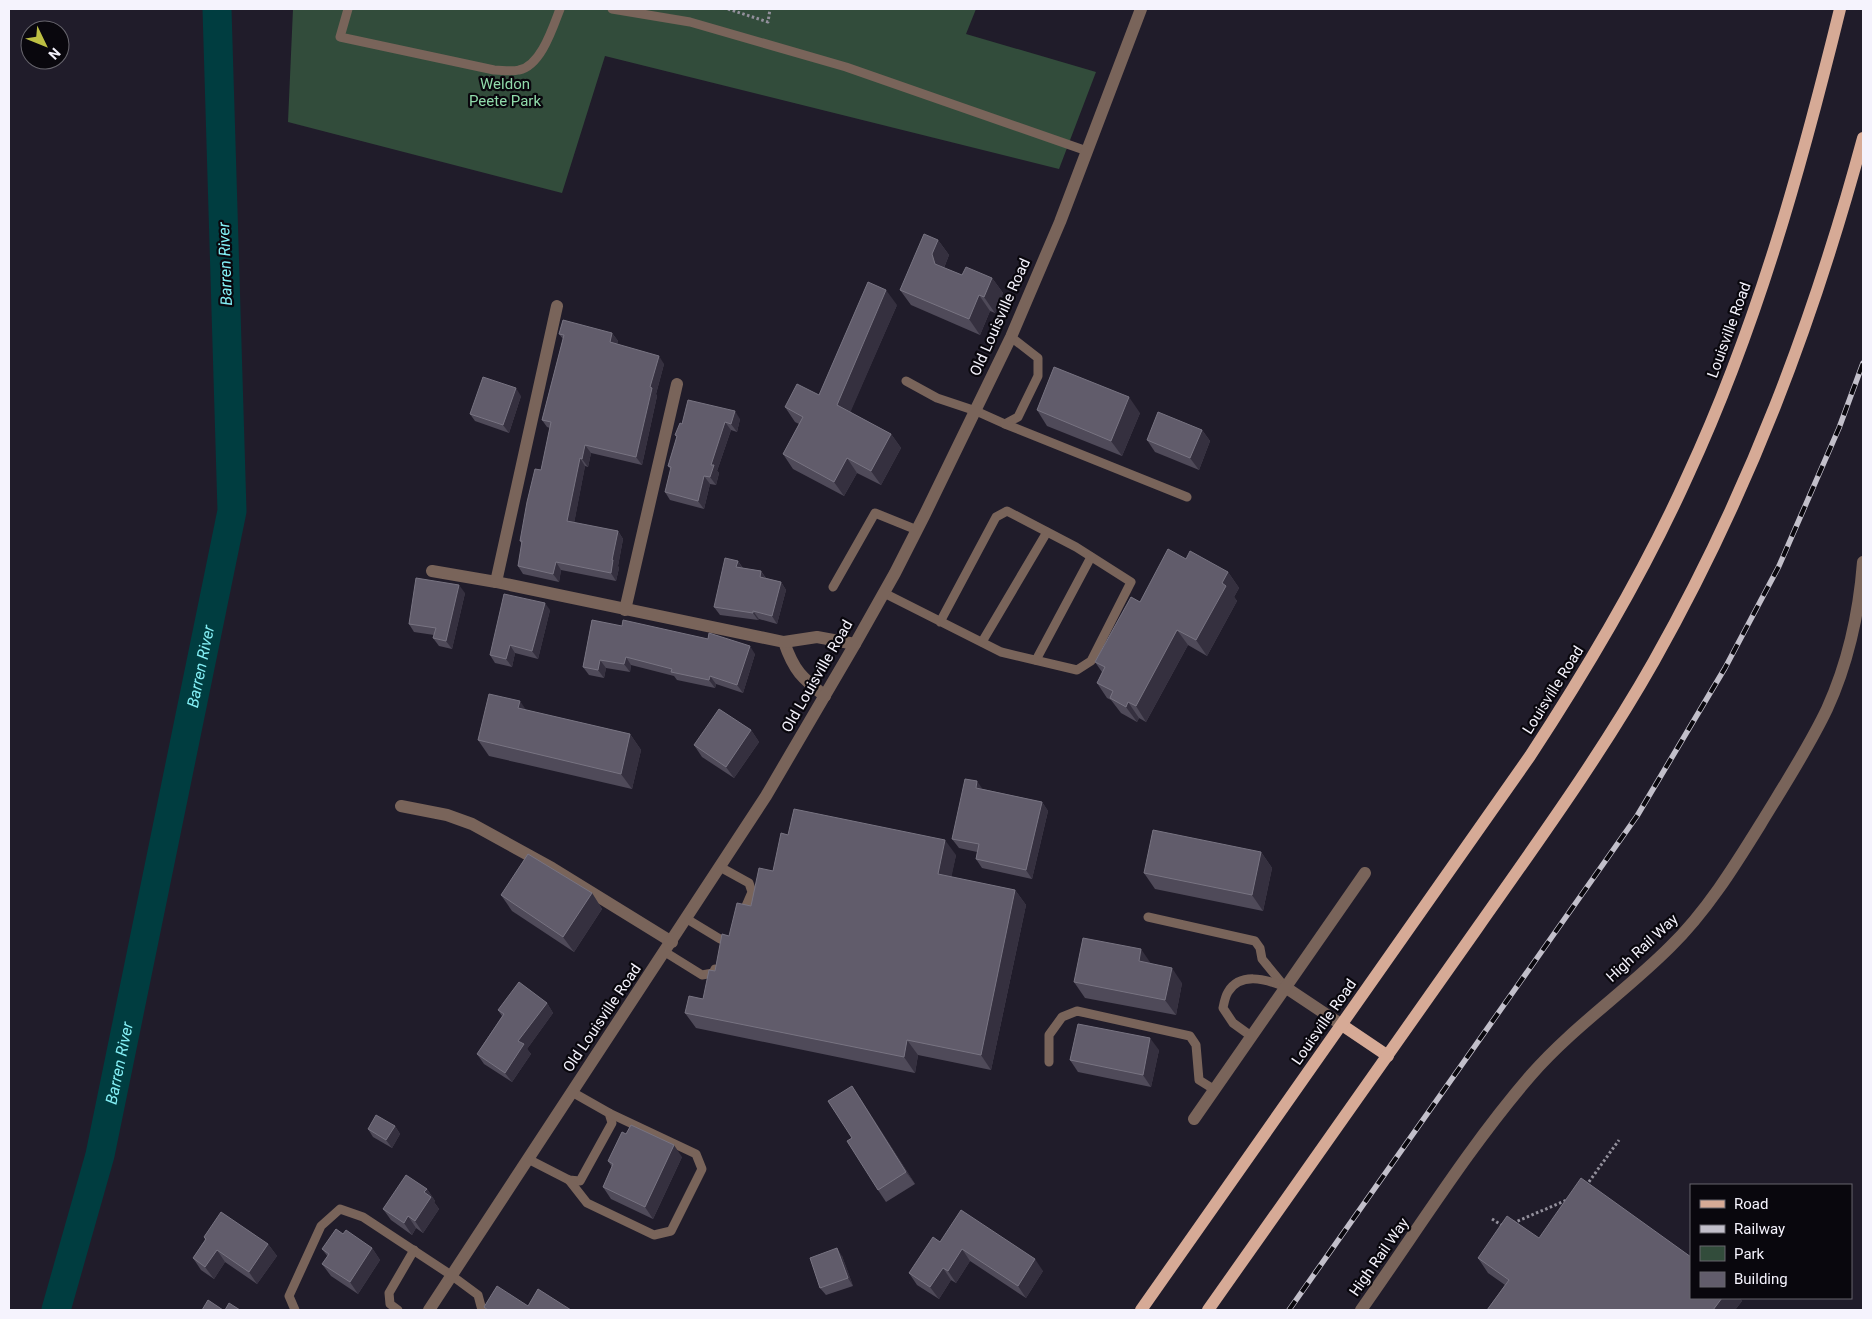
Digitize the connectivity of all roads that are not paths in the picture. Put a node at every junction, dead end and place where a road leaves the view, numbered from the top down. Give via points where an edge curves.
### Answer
1 (348, 9) edge
2 (560, 9) edge
3 (612, 9) edge
4 (1141, 9) edge
5 (1840, 9) edge
6 (1863, 138) edge
7 (1087, 151) junction
8 (557, 306) dead end
9 (1011, 337) junction
10 (906, 381) dead end
11 (677, 384) dead end
12 (976, 411) junction
13 (1005, 424) junction
14 (1187, 497) dead end
15 (917, 530) junction
16 (1046, 532) junction
17 (1091, 557) junction
18 (1863, 562) edge
19 (432, 571) dead end
20 (496, 582) junction
21 (833, 587) dead end
22 (884, 593) junction
23 (625, 610) junction
24 (940, 622) junction
25 (784, 642) junction
26 (982, 642) junction
27 (855, 644) junction
28 (1036, 660) junction
29 (825, 696) junction
30 (401, 806) dead end
31 (720, 867) junction
32 (1365, 873) dead end
33 (1148, 917) dead end
34 (687, 919) junction
35 (668, 947) junction
36 (718, 965) edge
37 (1285, 987) junction
38 (1342, 1025) junction
39 (1251, 1036) junction
40 (1388, 1056) junction
41 (1048, 1062) dead end
42 (1215, 1090) junction
43 (572, 1092) junction
44 (609, 1113) junction
45 (1194, 1119) dead end
46 (528, 1159) junction
47 (569, 1180) junction
48 (414, 1250) junction
49 (451, 1276) junction
50 (295, 1310) edge
51 (398, 1310) edge
52 (429, 1310) edge
53 (482, 1310) edge
54 (1141, 1310) edge
55 (1208, 1310) edge
56 (1361, 1310) edge

1 - 2 lane via 340,37 494,70 520,70 534,62 545,46
3 - 7 lane via 690,22 846,67
4 - 7 street, Old Louisville Road
5 - 38 main road, Louisville Road via 1768,271 1731,374 1665,523 1615,619 1558,712
6 - 40 main road via 1826,267 1788,376 1739,493 1684,606 1584,775
7 - 9 street, Old Louisville Road
8 - 20 street
9 - 12 street, Old Louisville Road
9 - 13 lane via 1038,358 1038,376 1018,417
10 - 12 lane via 937,398
11 - 23 street
12 - 13 lane
12 - 15 street, Old Louisville Road
13 - 14 lane
15 - 21 lane via 875,513
15 - 22 street, Old Louisville Road
16 - 17 lane
16 - 24 lane via 1007,511 996,517
16 - 26 lane
17 - 28 lane
17 - 28 lane via 1131,582 1091,661 1077,670
18 - 56 street, High Rail Way via 1855,625 1827,709 1721,885 1671,946 1572,1033 1514,1096 1475,1146
19 - 20 street
20 - 23 street
22 - 24 lane
22 - 27 street, Old Louisville Road
23 - 25 street
24 - 26 lane
25 - 27 street via 817,637
25 - 29 street via 791,663 804,680
26 - 28 lane via 1001,652
27 - 29 street, Old Louisville Road
29 - 31 street, Old Louisville Road
30 - 35 street via 447,815 472,824 552,868
31 - 34 street, Old Louisville Road
31 - 34 lane via 742,878 752,892 732,937 720,939
32 - 37 street
33 - 37 lane via 1255,941 1262,959
34 - 35 street, Old Louisville Road
35 - 36 lane via 702,975 713,973
35 - 43 street, Old Louisville Road
37 - 38 street
37 - 39 street
37 - 39 lane via 1266,979 1244,979 1228,991 1223,1008 1232,1023
38 - 40 main road
38 - 54 main road, Louisville Road
39 - 42 street
40 - 55 main road
41 - 42 lane via 1049,1035 1062,1017 1077,1011 1190,1036 1196,1045 1199,1080
42 - 45 street
43 - 44 lane
43 - 46 street, Old Louisville Road
44 - 47 lane via 612,1123 580,1181
44 - 47 lane via 696,1154 702,1169 671,1231 654,1235 587,1203
46 - 47 lane
46 - 49 street, Old Louisville Road
48 - 49 lane
48 - 50 lane via 363,1217 340,1209 321,1226 289,1296
48 - 51 lane via 389,1293 390,1304
49 - 52 street, Old Louisville Road
49 - 53 lane via 478,1295

